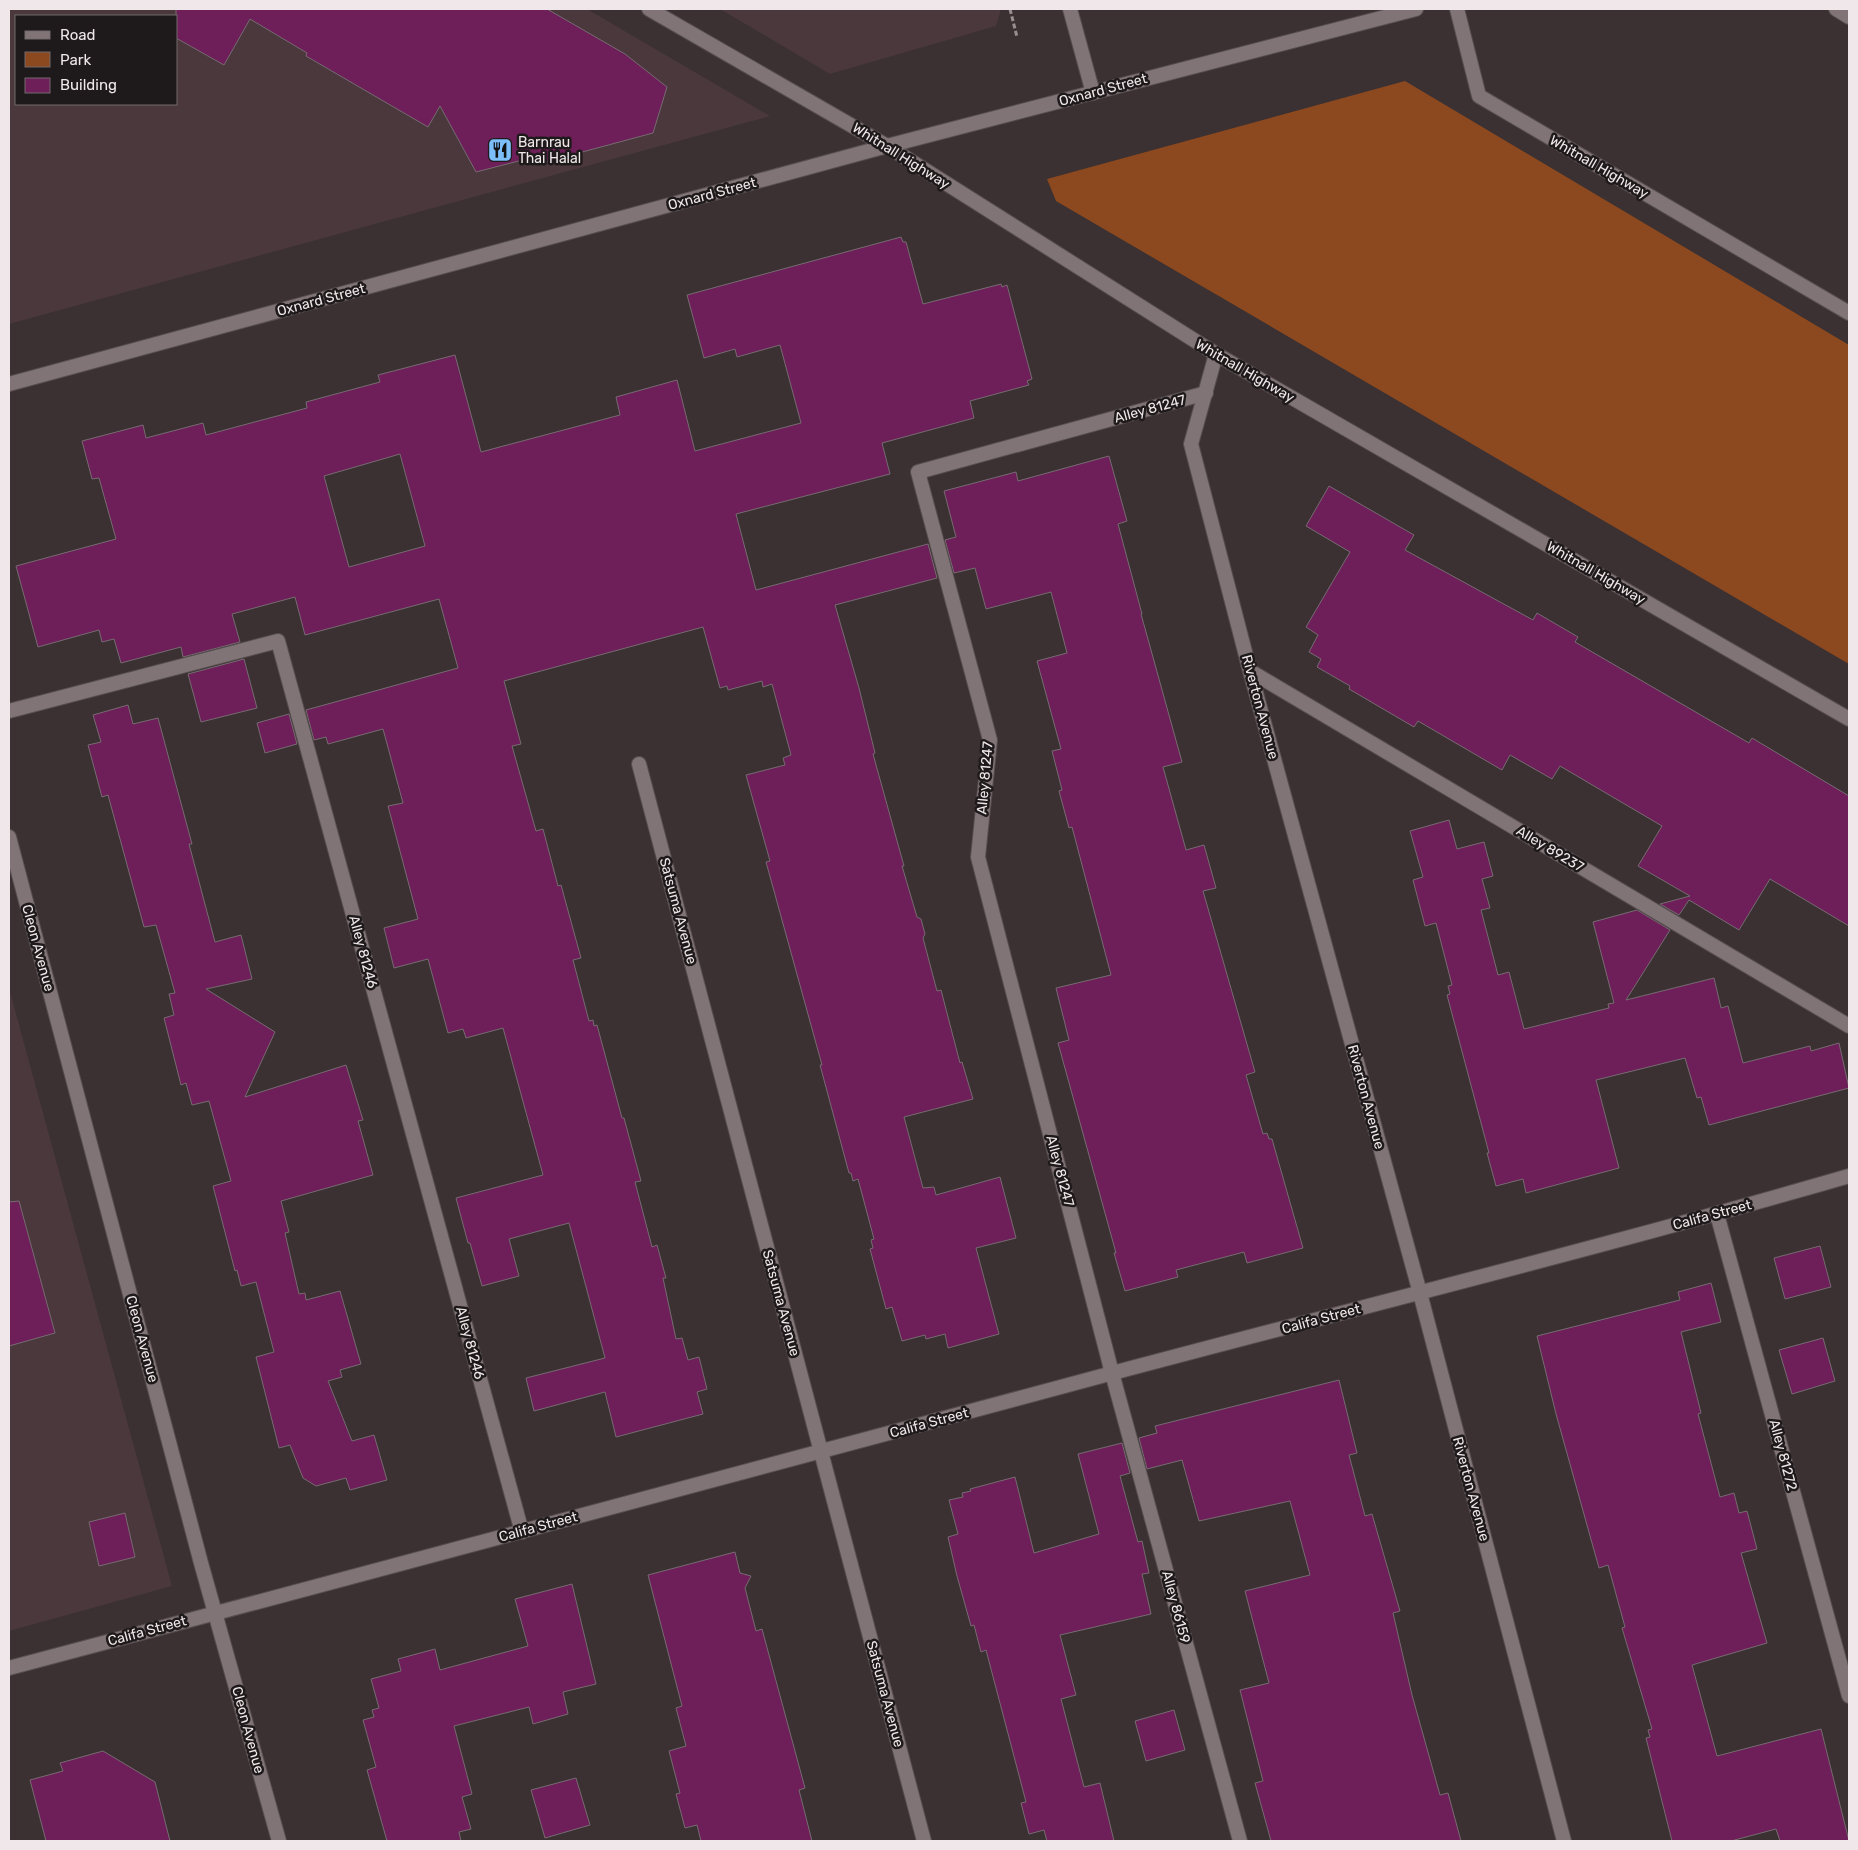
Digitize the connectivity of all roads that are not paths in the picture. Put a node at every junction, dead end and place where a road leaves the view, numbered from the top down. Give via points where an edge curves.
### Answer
1 (649, 9) edge
2 (1070, 9) edge
3 (1416, 9) edge
4 (1457, 9) edge
5 (1836, 9) edge
6 (1849, 17) edge
7 (1093, 93) junction
8 (887, 146) junction
9 (1849, 313) edge
10 (1216, 354) junction
11 (9, 384) edge
12 (1206, 393) junction
13 (1250, 671) junction
14 (9, 711) edge
15 (1849, 719) edge
16 (639, 764) dead end
17 (9, 837) edge
18 (1849, 1026) edge
19 (1849, 1176) edge
20 (1717, 1214) junction
21 (1420, 1293) junction
22 (1112, 1373) junction
23 (821, 1452) junction
24 (522, 1532) junction
25 (216, 1613) junction
26 (9, 1668) edge
27 (1849, 1696) edge
28 (279, 1841) edge
29 (924, 1841) edge
30 (1240, 1841) edge
31 (1564, 1841) edge

1 - 8 street, Whitnall Highway
2 - 7 street
3 - 7 street, Oxnard Street
4 - 9 street, Whitnall Highway via 1479,96
5 - 6 street
7 - 8 street, Oxnard Street
8 - 10 street, Whitnall Highway
8 - 11 street, Oxnard Street
10 - 12 street, Riverton Avenue
10 - 15 street, Whitnall Highway
12 - 13 street, Riverton Avenue via 1191,444
12 - 22 street, Alley 81247 via 918,472 990,740 978,857
13 - 18 street, Alley 89237
13 - 21 street, Riverton Avenue
14 - 24 street, Alley 81246 via 278,641
16 - 23 street, Satsuma Avenue
17 - 25 street, Cleon Avenue
19 - 20 street, Califa Street
20 - 21 street, Califa Street
20 - 27 street, Alley 81272
21 - 22 street, Califa Street
21 - 31 street, Riverton Avenue
22 - 23 street, Califa Street
22 - 30 street, Alley 86159
23 - 24 street, Califa Street
23 - 29 street, Satsuma Avenue
24 - 25 street, Califa Street
25 - 26 street, Califa Street
25 - 28 street, Cleon Avenue

